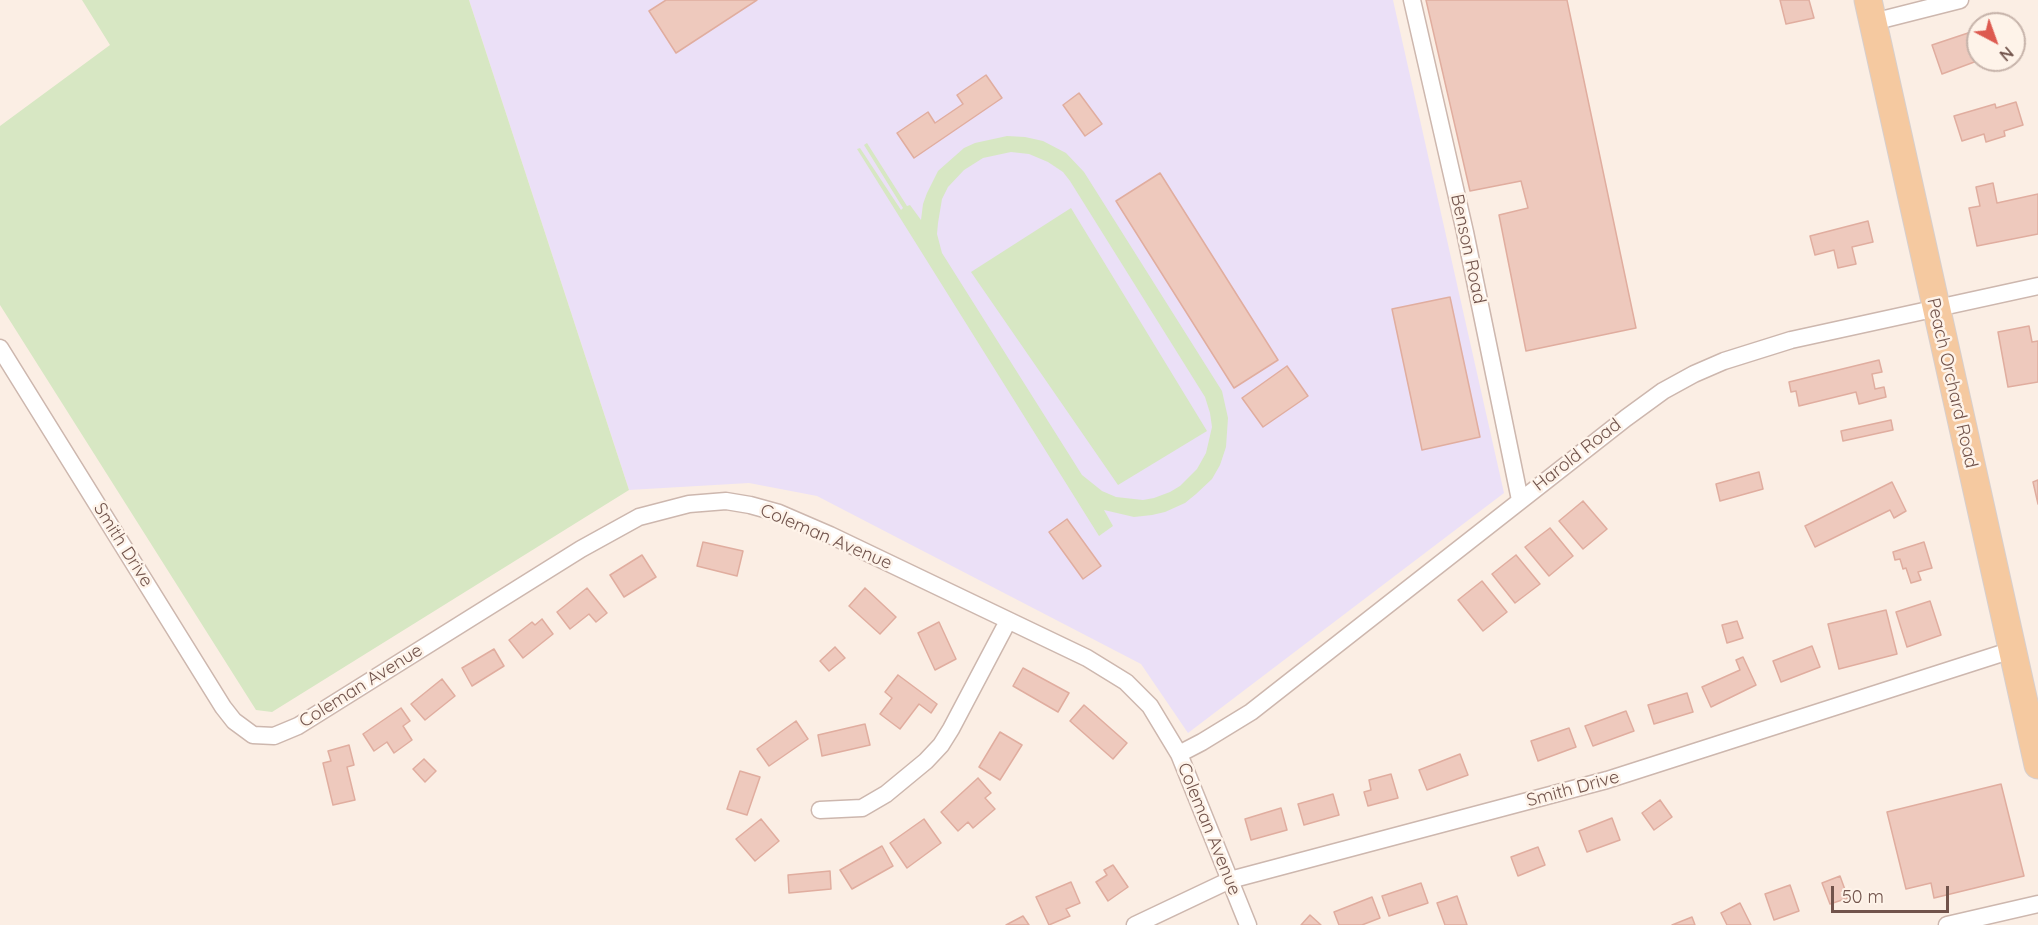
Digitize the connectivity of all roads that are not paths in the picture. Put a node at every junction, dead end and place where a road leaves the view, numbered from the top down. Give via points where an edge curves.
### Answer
1 (1412, 0) edge
2 (1960, 0) edge
3 (1870, 11) edge
4 (2038, 285) edge
5 (1936, 308) junction
6 (0, 348) edge
7 (1520, 500) junction
8 (1008, 621) junction
9 (2012, 650) junction
10 (253, 735) joint
11 (1179, 754) junction
12 (2038, 765) edge
13 (820, 810) dead end
14 (1230, 880) junction
15 (2038, 904) edge
16 (1135, 925) edge
17 (1248, 925) edge
18 (1947, 925) edge

1 - 7 street, Benson Road
2 - 3 street
3 - 5 main road, Peach Orchard Road
4 - 5 street, Harold Road
5 - 7 street, Harold Road via 1791,340 1694,374 1663,391
5 - 9 main road, Peach Orchard Road
6 - 10 street, Smith Drive via 223,707
7 - 11 street, Harold Road via 1251,712
8 - 10 street, Coleman Avenue via 779,513 726,501 689,504 639,517 605,535 298,726 274,736
8 - 11 street, Coleman Avenue via 1087,658 1126,682 1150,706
8 - 13 street via 951,729 926,761 862,808
9 - 12 main road, Peach Orchard Road
9 - 14 street, Smith Drive via 1607,780
11 - 14 street, Coleman Avenue
14 - 16 street, Smith Drive
14 - 17 street, Coleman Avenue
15 - 18 street

